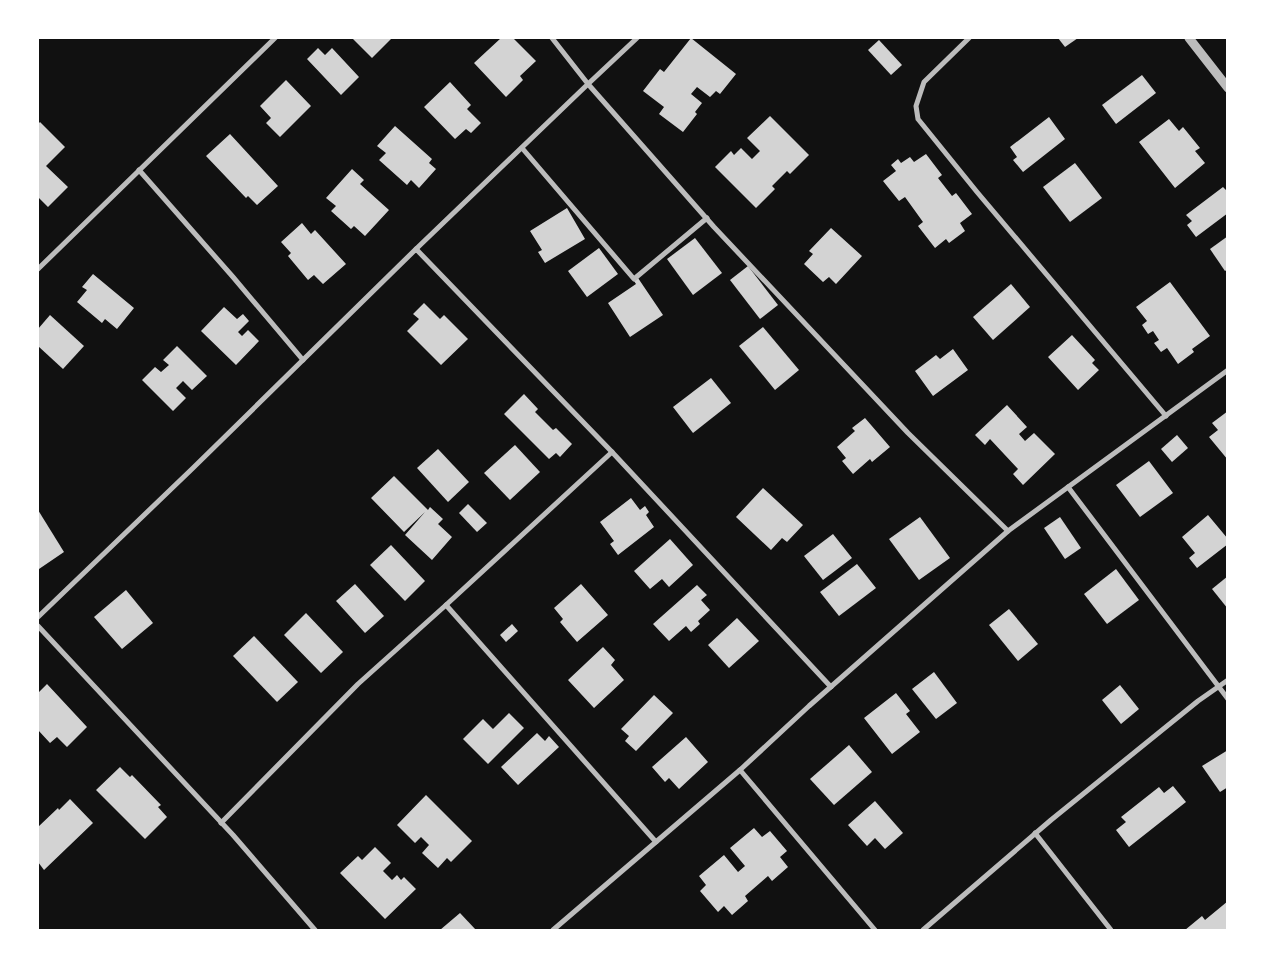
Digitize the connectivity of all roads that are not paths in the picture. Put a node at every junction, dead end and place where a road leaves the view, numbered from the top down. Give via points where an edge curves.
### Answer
1 (275, 38) edge
2 (552, 38) edge
3 (637, 38) edge
4 (969, 38) edge
5 (1189, 38) edge
6 (588, 84) junction
7 (1228, 88) edge
8 (522, 148) junction
9 (139, 170) junction
10 (707, 218) junction
11 (416, 249) junction
12 (38, 269) edge
13 (302, 360) junction
14 (1228, 370) edge
15 (1166, 416) junction
16 (612, 452) junction
17 (1068, 487) junction
18 (1008, 531) junction
19 (446, 605) junction
20 (38, 617) edge
21 (38, 626) edge
22 (1228, 680) edge
23 (831, 687) junction
24 (1218, 687) junction
25 (1228, 700) edge
26 (740, 770) junction
27 (221, 823) junction
28 (1036, 833) junction
29 (656, 842) junction
30 (315, 930) edge
31 (553, 930) edge
32 (875, 930) edge
33 (923, 930) edge
34 (1111, 930) edge

1 - 9 street
2 - 6 street
3 - 6 street
4 - 15 street via 924,82 916,106 918,118
5 - 7 street
6 - 8 street
6 - 10 street
8 - 10 street via 634,279
8 - 11 street
9 - 12 street
9 - 13 street
10 - 18 street via 908,433
11 - 13 street
11 - 16 street
13 - 20 street
14 - 15 street
15 - 17 street
16 - 19 street
16 - 23 street
17 - 18 street
17 - 24 street
18 - 23 street
19 - 27 street via 358,684
19 - 29 street
21 - 27 street
22 - 24 street
23 - 26 street
24 - 25 street
24 - 28 street
26 - 29 street
26 - 32 street
27 - 30 street
28 - 33 street
28 - 34 street
29 - 31 street

